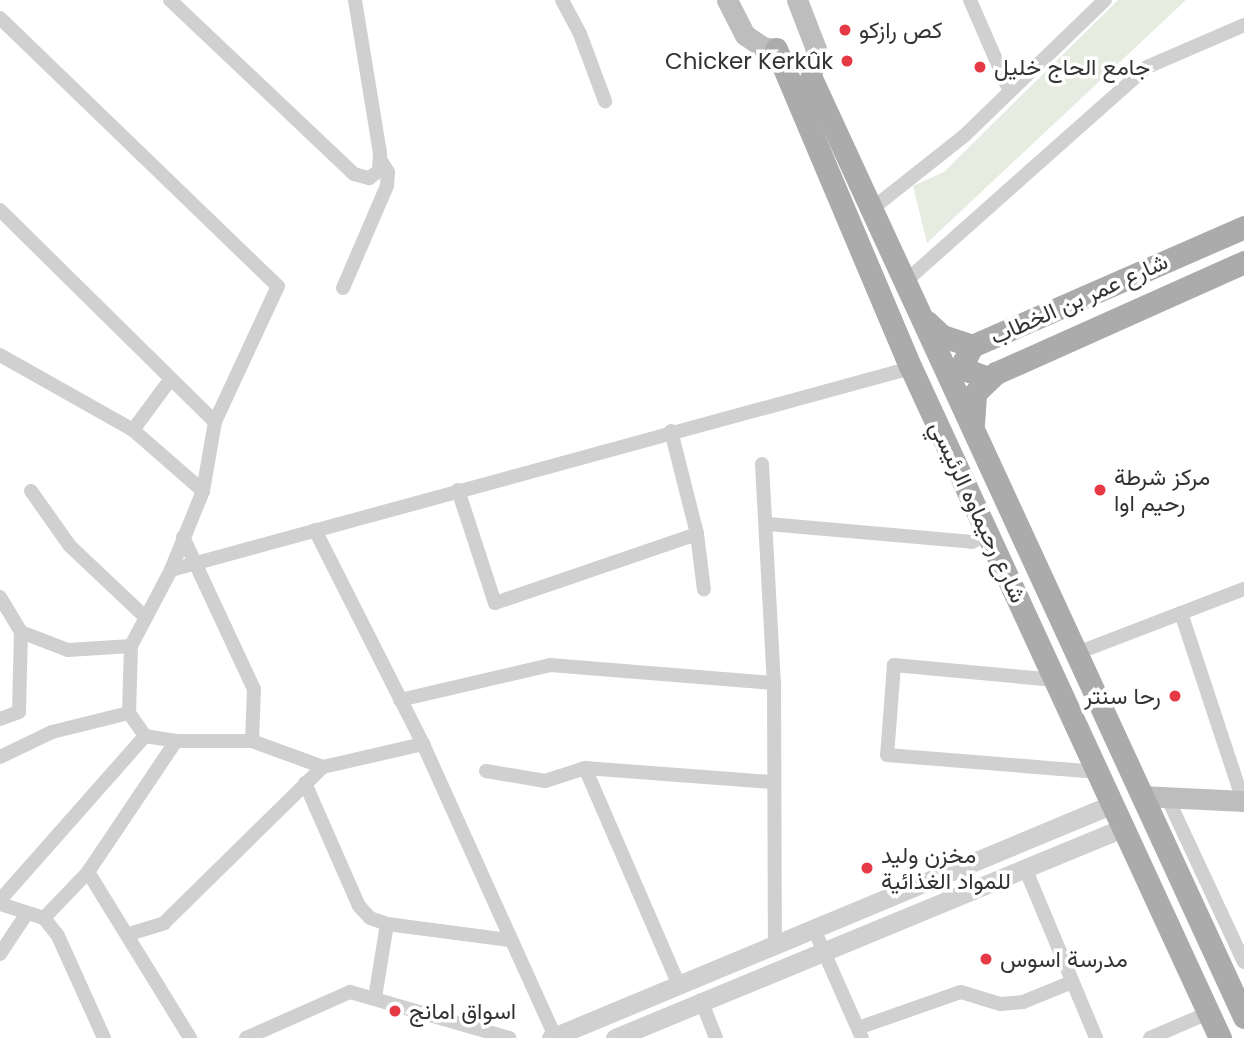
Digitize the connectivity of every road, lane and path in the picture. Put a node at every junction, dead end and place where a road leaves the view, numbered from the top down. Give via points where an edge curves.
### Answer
1 (170, 0) edge
2 (355, 0) edge
3 (562, 0) edge
4 (727, 0) edge
5 (797, 0) edge
6 (970, 0) edge
7 (1105, 0) edge
8 (0, 18) edge
9 (1244, 25) edge
10 (776, 49) joint
11 (811, 78) joint
12 (1010, 92) junction
13 (605, 102) dead end
14 (381, 161) junction
15 (873, 208) junction
16 (0, 210) edge
17 (1244, 227) edge
18 (1244, 262) edge
19 (1132, 276) junction
20 (907, 280) junction
21 (343, 288) dead end
22 (1147, 306) junction
23 (920, 315) junction
24 (972, 346) junction
25 (0, 355) edge
26 (911, 368) junction
27 (988, 378) junction
28 (170, 380) junction
29 (215, 422) junction
30 (133, 430) junction
31 (974, 430) junction
32 (671, 431) junction
33 (762, 464) dead end
34 (458, 490) junction
35 (31, 491) dead end
36 (203, 491) junction
37 (768, 524) junction
38 (315, 530) junction
39 (697, 534) junction
40 (988, 534) junction
41 (183, 537) junction
42 (195, 563) junction
43 (171, 570) junction
44 (1244, 589) edge
45 (704, 590) dead end
46 (1051, 596) junction
47 (0, 597) edge
48 (1023, 609) junction
49 (1181, 613) junction
50 (145, 617) junction
51 (21, 632) junction
52 (1073, 644) junction
53 (131, 646) junction
54 (1040, 647) junction
55 (1055, 680) junction
56 (774, 683) junction
57 (400, 700) junction
58 (128, 713) junction
59 (0, 719) edge
60 (145, 736) junction
61 (176, 741) junction
62 (252, 741) junction
63 (423, 744) junction
64 (0, 757) edge
65 (323, 767) junction
66 (585, 768) junction
67 (486, 771) dead end
68 (1098, 772) junction
69 (305, 782) junction
70 (773, 782) junction
71 (1142, 796) junction
72 (1167, 797) junction
73 (1244, 801) edge
74 (1113, 804) junction
75 (1091, 814) junction
76 (1125, 827) junction
77 (1103, 837) junction
78 (1025, 868) junction
79 (89, 872) junction
80 (0, 902) edge
81 (27, 913) junction
82 (44, 918) junction
83 (387, 924) junction
84 (813, 927) junction
85 (1237, 931) edge
86 (129, 934) junction
87 (508, 940) junction
88 (775, 943) junction
89 (825, 950) junction
90 (0, 954) edge
91 (1244, 962) edge
92 (1072, 982) junction
93 (678, 983) junction
94 (375, 998) junction
95 (701, 1000) junction
96 (1208, 1013) junction
97 (1244, 1017) edge
98 (860, 1033) edge
99 (553, 1037) edge
100 (104, 1038) edge
101 (190, 1038) edge
102 (246, 1038) edge
103 (509, 1038) edge
104 (615, 1038) edge
105 (716, 1038) edge
106 (1096, 1038) edge
107 (1150, 1038) edge
108 (1220, 1038) edge

1 - 14 street via 354,174 373,177
2 - 14 street
3 - 13 street
4 - 10 main road, شارع رحيماوه الرئيسي via 745,35 763,47
5 - 11 main road, شارع رحيماوه الرئيسي via 816,49
6 - 12 street
7 - 12 street
8 - 29 street via 278,286
9 - 20 street via 1147,67
10 - 26 main road, شارع رحيماوه الرئيسي
11 - 15 main road, شارع رحيماوه الرئيسي
12 - 15 street via 956,144
14 - 21 street via 388,172 387,186
15 - 20 main road, شارع رحيماوه الرئيسي
16 - 28 street
17 - 19 main road, شارع عمر بن الخطاب
18 - 22 main road, شارع عمر بن الخطاب
19 - 22 main road
19 - 24 main road, شارع عمر بن الخطاب
20 - 23 main road, شارع رحيماوه الرئيسي
22 - 27 main road, شارع عمر بن الخطاب
23 - 24 main road, شارع عمر بن الخطاب via 942,337
23 - 31 main road, شارع رحيماوه الرئيسي
24 - 27 main road via 964,361 969,372
25 - 30 street
26 - 32 street
26 - 40 main road, شارع رحيماوه الرئيسي
27 - 31 main road, شارع عمر بن الخطاب via 972,404
28 - 29 street
28 - 30 street
29 - 36 street
30 - 36 street
31 - 46 main road, شارع رحيماوه الرئيسي
32 - 34 street
32 - 39 street
33 - 37 street
34 - 38 street
34 - 39 street via 495,603
35 - 50 street via 76,553
36 - 41 street
37 - 40 street via 972,541
37 - 56 street
38 - 42 street
38 - 57 street
39 - 45 street
40 - 48 main road, شارع رحيماوه الرئيسي
41 - 42 street
41 - 43 street
42 - 43 street
42 - 62 street via 254,689
43 - 50 street
44 - 49 street
46 - 48 main road via 1048,613
46 - 52 main road, شارع رحيماوه الرئيسي
47 - 51 street
48 - 54 main road, شارع رحيماوه الرئيسي
49 - 52 street
49 - 73 street
50 - 53 street
51 - 53 street via 68,650
51 - 59 street via 19,712
52 - 54 main road via 1051,627
52 - 71 main road, شارع رحيماوه الرئيسي
53 - 58 street
54 - 55 main road, شارع رحيماوه الرئيسي
55 - 68 main road, شارع رحيماوه الرئيسي
55 - 68 street via 894,665 887,755
56 - 57 street via 550,665
56 - 70 street
57 - 63 street
58 - 60 street
58 - 64 street via 52,732
60 - 61 street
60 - 80 street
61 - 62 street
61 - 79 street
62 - 65 street
63 - 65 street
63 - 87 street
65 - 69 street
66 - 67 street via 545,780
66 - 70 street
66 - 93 street
68 - 74 main road, شارع رحيماوه الرئيسي
69 - 83 street via 359,906 370,918
69 - 86 street via 164,923
70 - 88 street
71 - 72 main road
71 - 97 main road, شارع رحيماوه الرئيسي
72 - 73 main road
72 - 85 street
74 - 75 street
74 - 76 main road, شارع رحيماوه الرئيسي
75 - 77 street
75 - 84 street
76 - 77 street
76 - 96 main road, شارع رحيماوه الرئيسي
77 - 78 street
78 - 89 street
78 - 92 street
79 - 82 street
79 - 86 street
80 - 81 street
81 - 82 street
81 - 90 street
82 - 100 street via 58,936
83 - 87 street
83 - 94 street
84 - 88 street
84 - 89 street
85 - 91 street
86 - 101 street
87 - 99 street
88 - 93 street
89 - 95 street
89 - 98 street
92 - 98 street via 1023,1002 1000,1004 961,992
92 - 106 street
93 - 99 street
94 - 102 street via 350,992
94 - 103 street
95 - 104 street
95 - 105 street
96 - 107 street
96 - 108 main road, شارع رحيماوه الرئيسي

